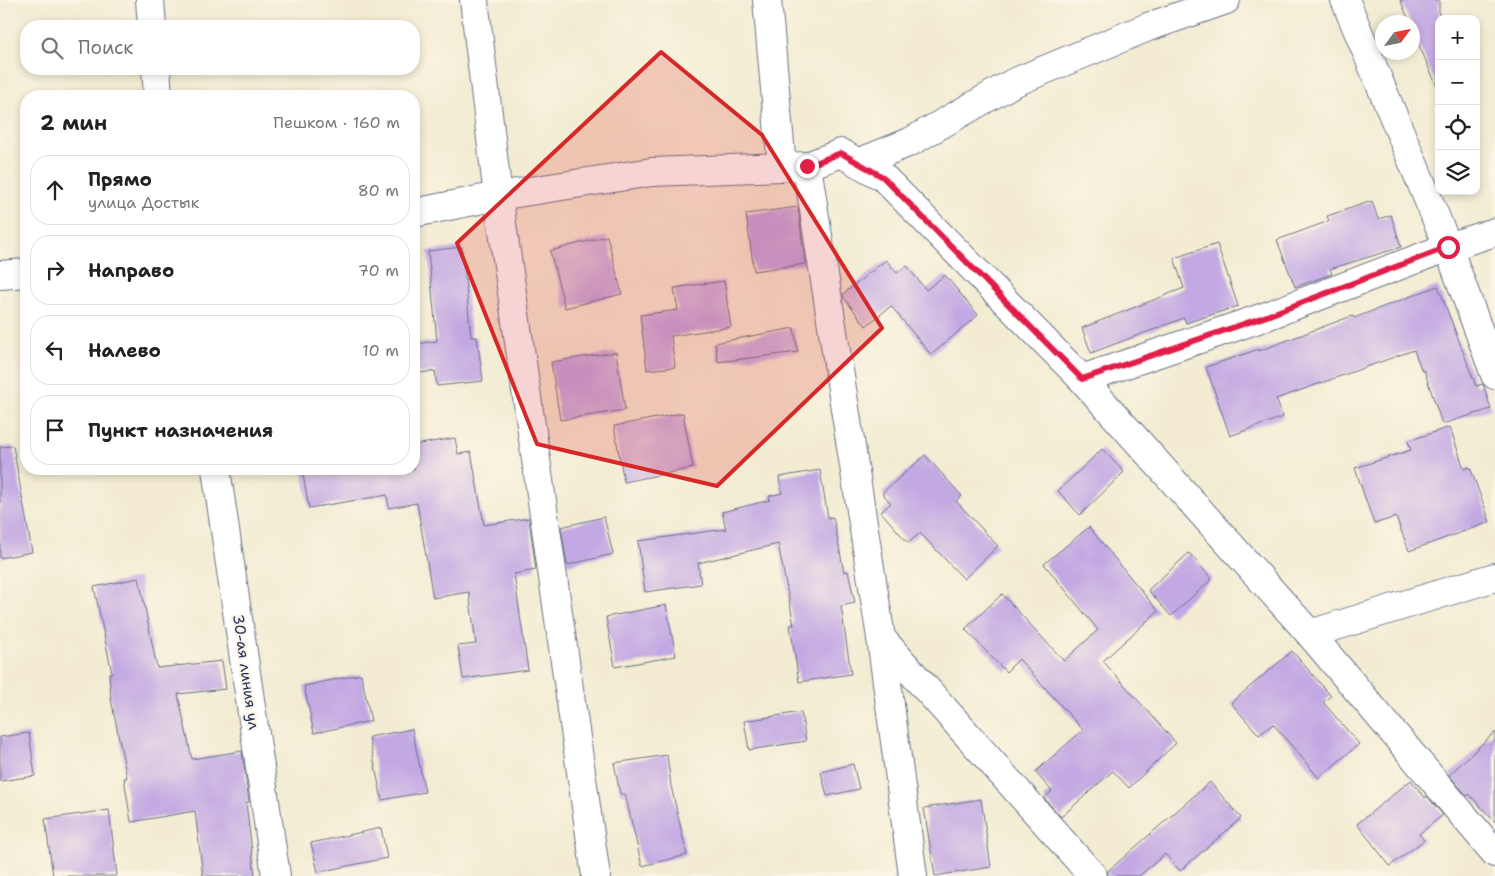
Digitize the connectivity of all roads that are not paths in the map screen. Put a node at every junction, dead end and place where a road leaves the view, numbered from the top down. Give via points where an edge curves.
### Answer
1 (150, 0) edge
2 (474, 0) edge
3 (767, 0) edge
4 (1226, 0) edge
5 (1345, 0) edge
6 (152, 20) edge
7 (156, 75) edge
8 (158, 90) edge
9 (858, 163) junction
10 (794, 167) junction
11 (498, 196) junction
12 (420, 212) edge
13 (1495, 232) edge
14 (1448, 247) junction
15 (20, 273) edge
16 (0, 275) edge
17 (1495, 375) edge
18 (1082, 379) junction
19 (217, 475) edge
20 (1495, 577) edge
21 (1310, 634) junction
22 (881, 638) junction
23 (1495, 853) edge
24 (276, 876) edge
25 (596, 876) edge
26 (913, 876) edge
27 (1093, 876) edge

1 - 6 street
2 - 11 street
3 - 10 street
4 - 9 street via 1148,26 1012,83 910,142
5 - 14 street
7 - 8 street
9 - 10 street via 841,153
9 - 18 street via 883,177
10 - 11 street via 652,172
10 - 22 street
11 - 12 street
11 - 25 street
13 - 14 street
14 - 17 street
14 - 18 street via 1264,317
15 - 16 street
18 - 21 street
19 - 24 street, 30-ая линия ул
20 - 21 street
21 - 23 street
22 - 26 street
22 - 27 street

